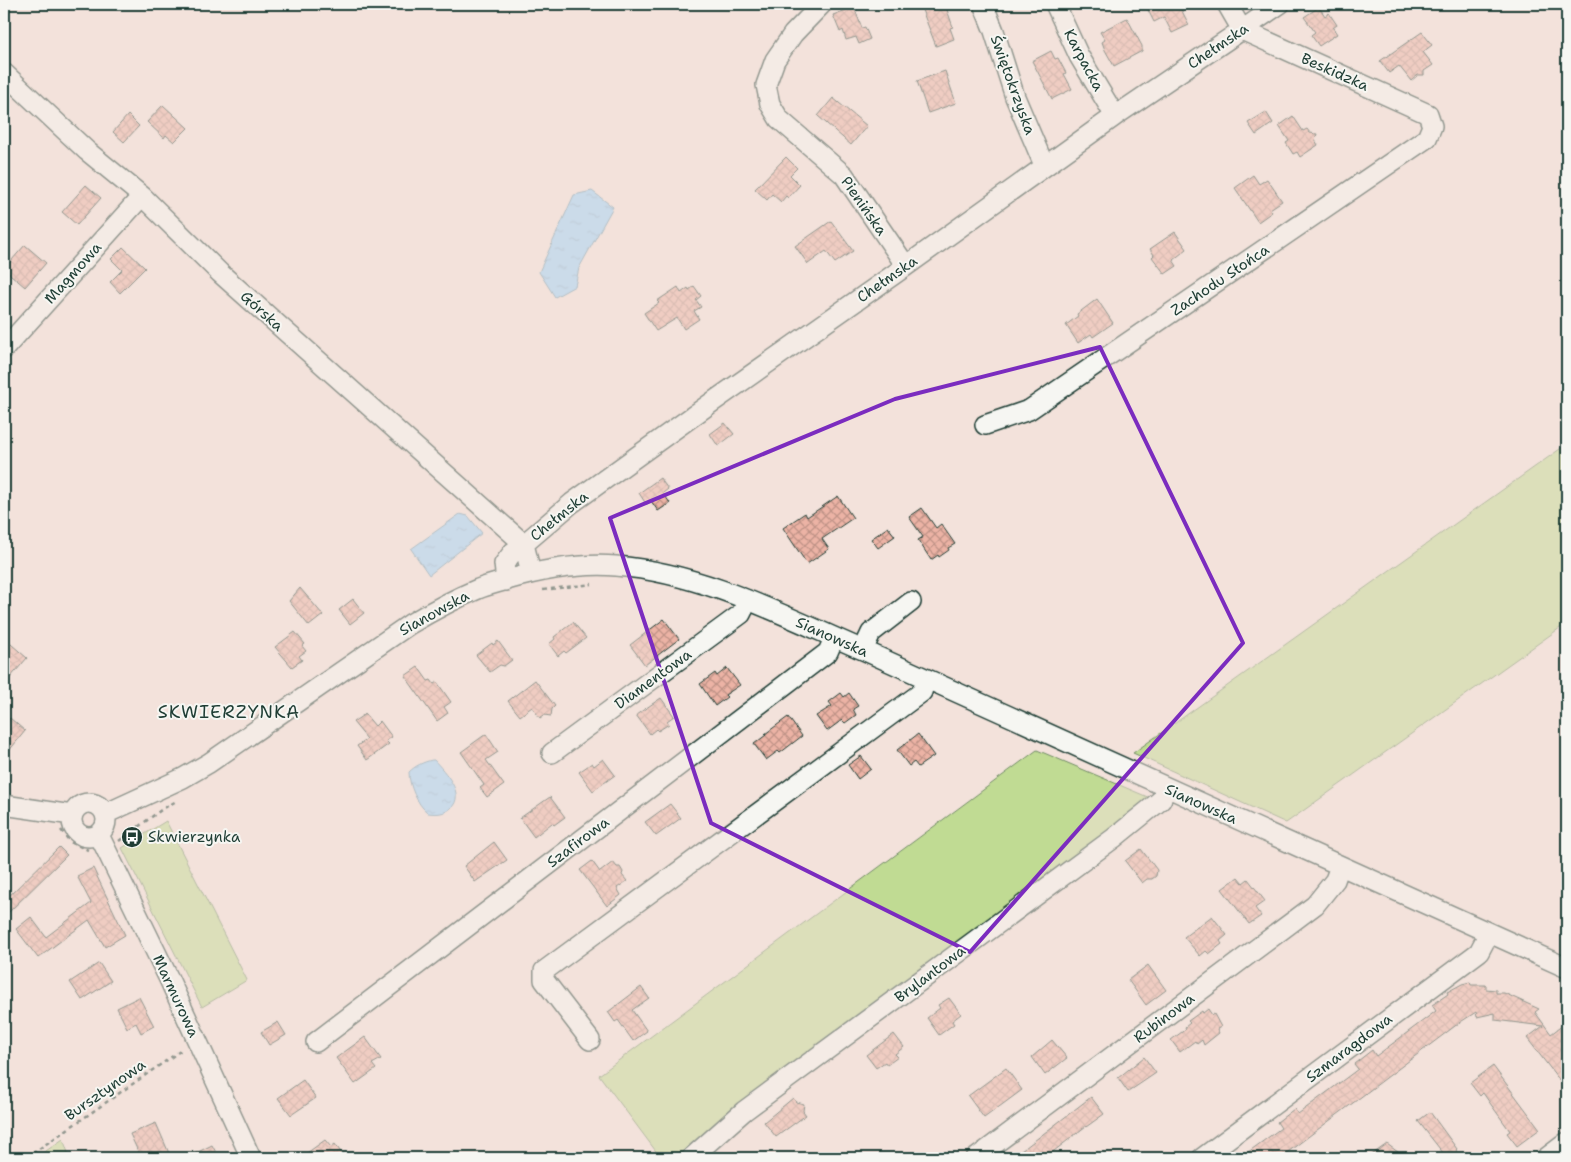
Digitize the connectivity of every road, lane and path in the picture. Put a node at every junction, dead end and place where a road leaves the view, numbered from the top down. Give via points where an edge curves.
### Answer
1 (822, 4) edge
2 (983, 4) edge
3 (1055, 4) edge
4 (1227, 4) edge
5 (1280, 4) edge
6 (1242, 30) junction
7 (4, 73) edge
8 (1428, 114) joint
9 (1115, 116) junction
10 (1044, 166) junction
11 (142, 196) junction
12 (906, 266) junction
13 (4, 350) edge
14 (985, 425) dead end
15 (524, 544) junction
16 (532, 573) junction
17 (506, 581) junction
18 (595, 584) dead end
19 (542, 590) dead end
20 (748, 600) junction
21 (911, 602) dead end
22 (834, 638) junction
23 (864, 650) junction
24 (926, 679) junction
25 (552, 753) dead end
26 (1167, 788) junction
27 (178, 800) dead end
28 (4, 805) edge
29 (106, 814) junction
30 (65, 820) junction
31 (103, 843) junction
32 (1340, 866) junction
33 (1489, 933) junction
34 (1567, 968) edge
35 (196, 1039) junction
36 (590, 1040) dead end
37 (316, 1042) dead end
38 (1567, 1142) edge
39 (26, 1158) edge
40 (252, 1158) edge
41 (691, 1158) edge
42 (976, 1158) edge
43 (1202, 1158) edge
44 (1546, 1158) edge

1 - 12 street, Pienińska via 775,60 766,85 770,104 779,119 844,175
2 - 10 street, Świętokrzyska via 1015,97
3 - 9 street, Karpacka via 1079,56
4 - 6 street
5 - 6 street, Chełmska
6 - 8 street, Beskidzka
6 - 9 street, Chełmska
7 - 11 street, Górska via 87,151
8 - 14 street, Zachodu Słońca via 1432,126 1427,138 1029,410
9 - 10 street, Chełmska
10 - 12 street, Chełmska
11 - 13 street, Magmowa
11 - 15 street, Górska via 220,273
12 - 15 street, Chełmska via 572,503
15 - 16 street, Chełmska
15 - 17 street via 504,564
16 - 17 street, Sianowska
16 - 20 street, Sianowska via 570,567 616,566 662,573
17 - 29 street, Sianowska via 479,588 410,624 210,763
18 - 19 path
20 - 22 street, Sianowska
20 - 25 street, Diamentowa via 741,614
21 - 23 street via 871,633
22 - 23 street, Sianowska
22 - 37 street, Szafirowa via 828,652
23 - 24 street, Sianowska
24 - 26 street, Sianowska
24 - 36 street via 922,692 544,972 544,980
26 - 32 street, Sianowska
26 - 41 street, Brylantowa via 1161,800 1114,838 744,1111
27 - 31 path
28 - 30 street
29 - 30 street via 98,805 87,803
29 - 31 street
30 - 31 street via 76,832
30 - 31 path via 70,842 93,851 97,856
31 - 35 street, Marmurowa
32 - 33 street, Sianowska
32 - 42 street, Rubinowa via 1335,880 1315,904
33 - 34 street, Sianowska
33 - 43 street, Szmaragdowa via 1479,952
35 - 39 path, Bursztynowa
35 - 40 street, Marmurowa
38 - 44 street

